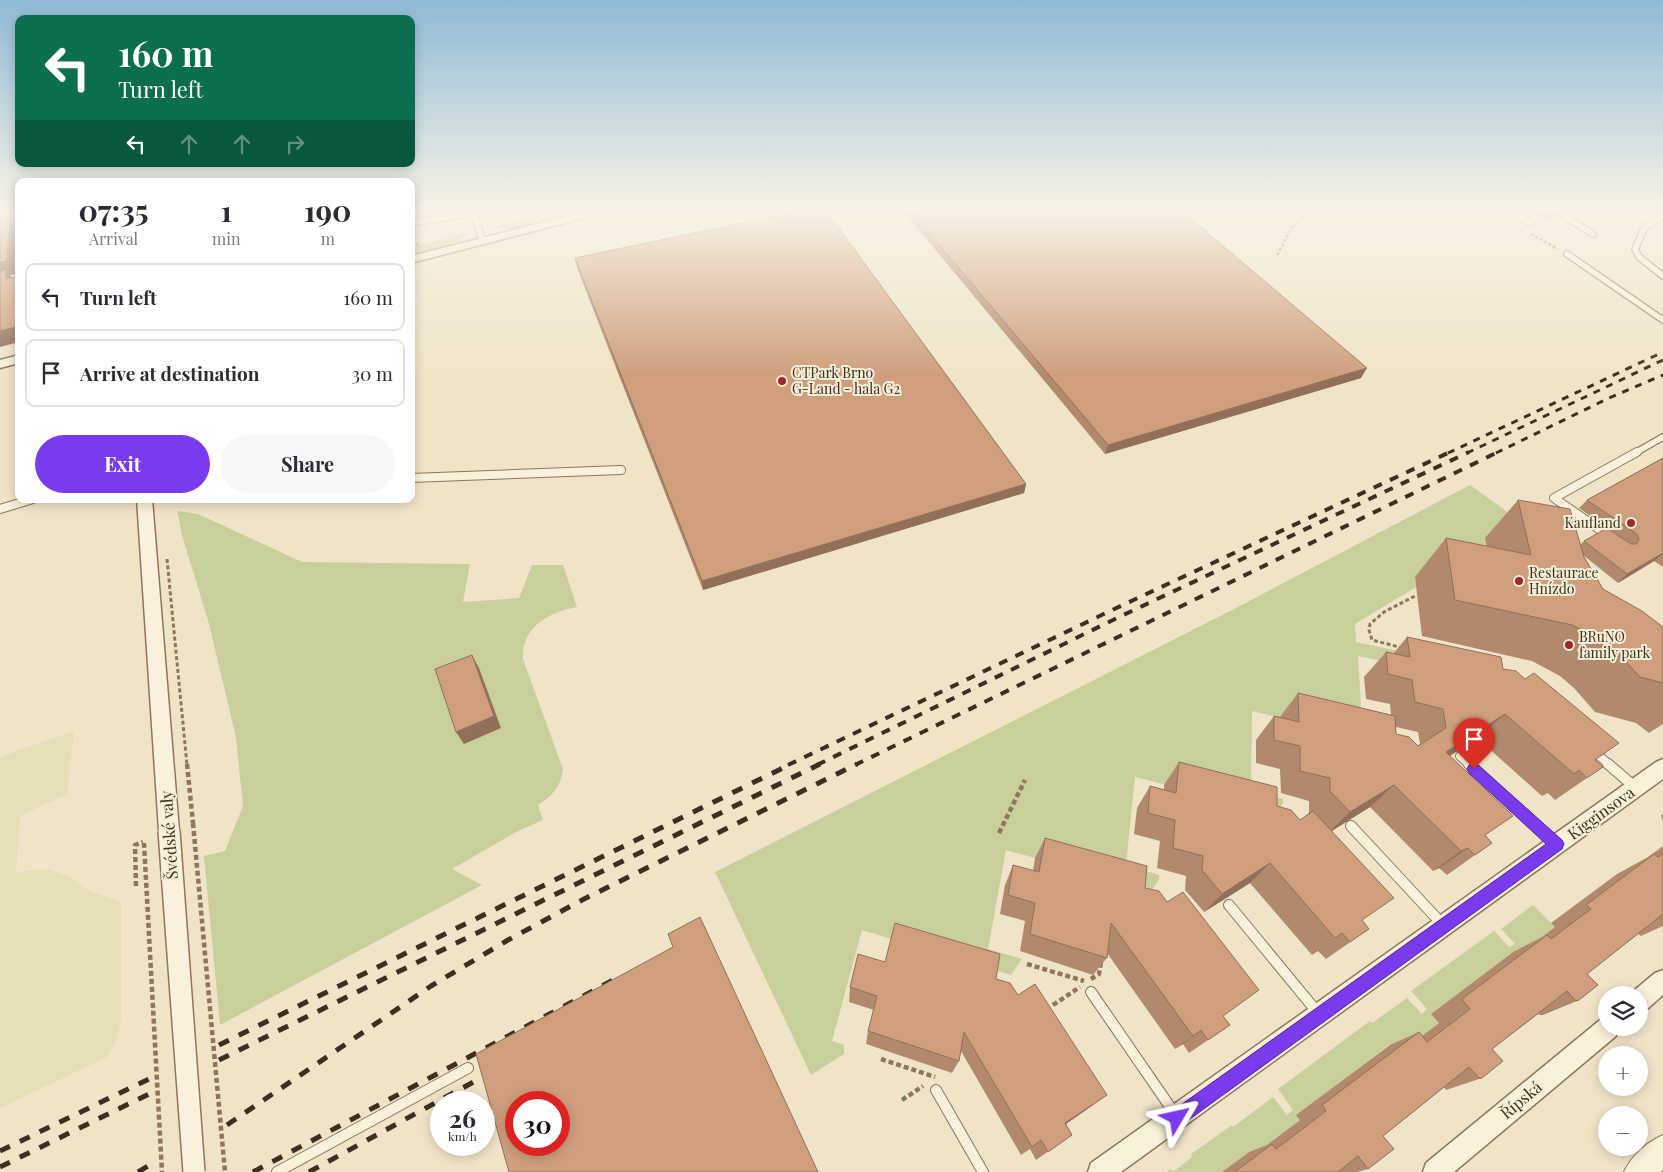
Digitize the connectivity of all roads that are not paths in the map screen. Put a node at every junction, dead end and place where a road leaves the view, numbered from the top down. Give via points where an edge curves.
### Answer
1 (1585, 267) edge
2 (1651, 267) edge
3 (1663, 276) edge
4 (1661, 319) edge
5 (15, 360) edge
6 (0, 364) edge
7 (1663, 437) edge
8 (620, 470) dead end
9 (415, 478) edge
10 (20, 503) edge
11 (144, 503) edge
12 (0, 509) edge
13 (1617, 541) edge
14 (1582, 742) edge
15 (1460, 756) edge
16 (1663, 768) edge
17 (1636, 788) junction
18 (1351, 826) edge
19 (1557, 844) junction
20 (1229, 905) edge
21 (1443, 925) junction
22 (1663, 981) edge
23 (1089, 987) road end
24 (1648, 994) edge
25 (1319, 1014) junction
26 (1598, 1036) edge
27 (468, 1068) dead end
28 (936, 1090) dead end
29 (1177, 1118) junction
30 (1663, 1150) edge
31 (194, 1172) edge
32 (277, 1172) edge
33 (982, 1172) edge
34 (1100, 1172) edge
35 (1435, 1172) edge
36 (1639, 1172) edge

1 - 4 lane
2 - 3 lane
5 - 6 street
7 - 13 lane via 1554,498
8 - 9 lane
10 - 12 lane
11 - 31 street, Švédské valy, bridge
14 - 17 lane
15 - 19 lane
16 - 17 street, Kigginsova
17 - 19 street, Kigginsova
18 - 21 lane
19 - 21 street, Kigginsova
20 - 25 lane
21 - 25 street, Kigginsova
22 - 24 street
23 - 29 lane
25 - 29 street, Kigginsova
26 - 35 street, Řípská
27 - 32 lane
28 - 33 lane
29 - 34 street, Kigginsova
30 - 36 street

